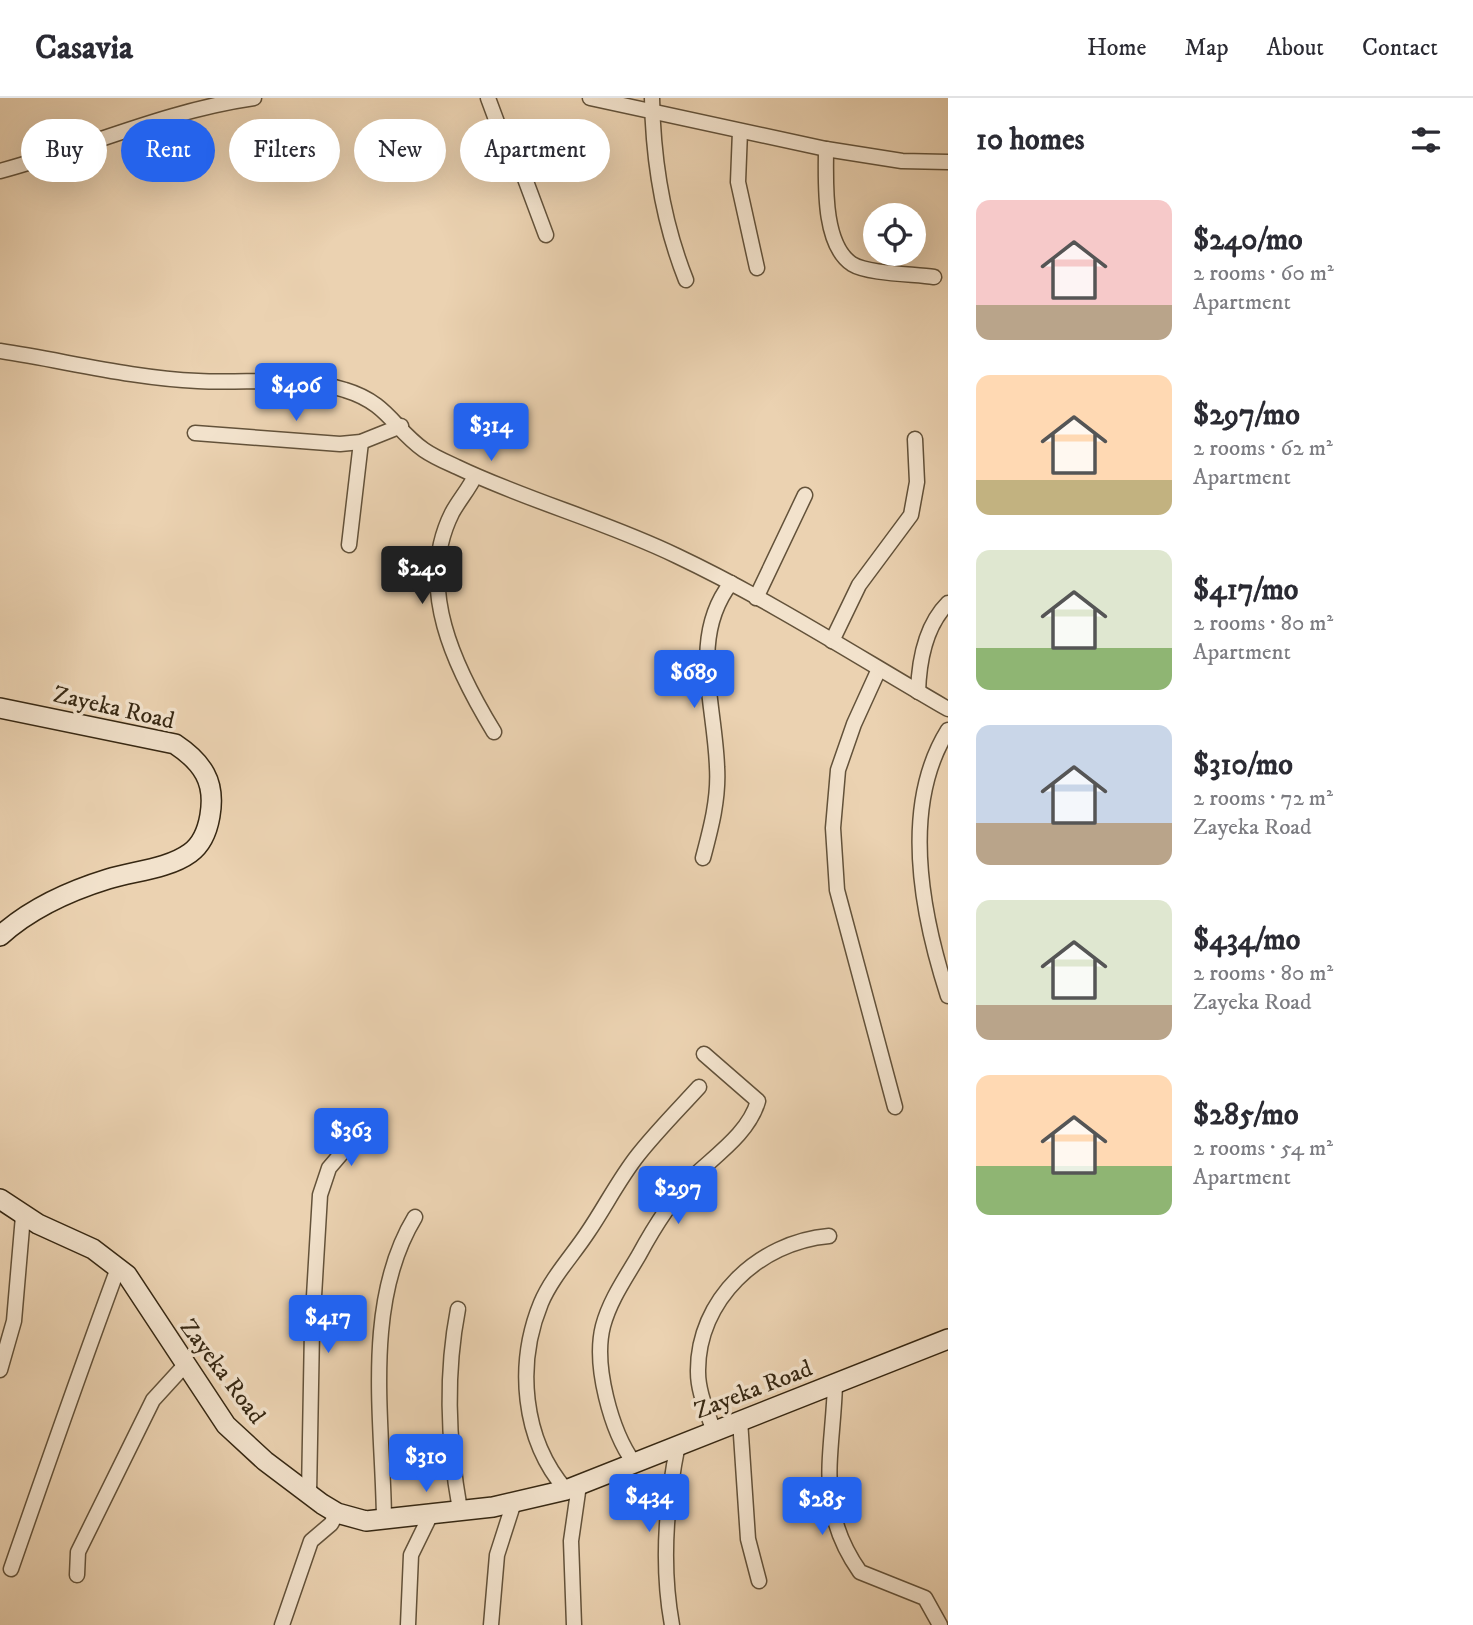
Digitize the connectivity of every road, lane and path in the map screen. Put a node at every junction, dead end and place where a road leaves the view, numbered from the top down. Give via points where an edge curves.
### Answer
1 (254, 98) edge
2 (488, 98) edge
3 (590, 98) edge
4 (222, 100) edge
5 (652, 106) edge
6 (740, 131) junction
7 (826, 149) junction
8 (948, 162) edge
9 (0, 171) edge
10 (546, 235) dead end
11 (757, 268) dead end
12 (934, 277) dead end
13 (686, 280) dead end
14 (0, 351) edge
15 (401, 426) junction
16 (195, 433) dead end
17 (915, 439) dead end
18 (361, 442) junction
19 (475, 476) junction
20 (805, 495) dead end
21 (349, 545) dead end
22 (731, 583) junction
23 (756, 598) junction
24 (948, 603) edge
25 (832, 641) junction
26 (879, 669) junction
27 (918, 692) junction
28 (0, 708) edge
29 (948, 709) edge
30 (948, 730) edge
31 (494, 732) dead end
32 (703, 858) dead end
33 (0, 936) edge
34 (948, 996) edge
35 (704, 1054) dead end
36 (699, 1087) dead end
37 (895, 1107) dead end
38 (370, 1120) dead end
39 (0, 1199) edge
40 (23, 1216) junction
41 (415, 1217) dead end
42 (829, 1236) dead end
43 (117, 1268) junction
44 (458, 1309) dead end
45 (948, 1339) edge
46 (185, 1365) junction
47 (0, 1370) edge
48 (835, 1384) junction
49 (740, 1420) junction
50 (713, 1429) junction
51 (678, 1444) junction
52 (634, 1463) junction
53 (573, 1488) junction
54 (309, 1494) junction
55 (514, 1502) junction
56 (460, 1510) junction
57 (337, 1513) junction
58 (431, 1514) junction
59 (384, 1519) junction
60 (11, 1569) dead end
61 (77, 1575) dead end
62 (759, 1581) dead end
63 (282, 1625) edge
64 (408, 1625) edge
65 (491, 1625) edge
66 (574, 1625) edge
67 (672, 1625) edge
68 (940, 1625) edge

1 - 4 street
2 - 10 street
3 - 5 street
4 - 9 street
5 - 6 street
5 - 13 street via 664,207
6 - 7 street
6 - 11 street via 738,182
7 - 8 street via 902,161
7 - 12 street via 828,217 845,256 862,268
14 - 15 street via 129,375 308,383 343,389 382,408
15 - 18 street
15 - 19 street via 422,449
16 - 18 street
17 - 25 street via 917,482 911,515 859,584
18 - 21 street
19 - 22 street via 607,524
19 - 31 street via 452,513 440,547 437,576 442,622
20 - 23 street
22 - 23 street
22 - 32 street via 717,601 707,638 718,767 716,805
23 - 25 street
24 - 27 street via 923,650
25 - 26 street
26 - 27 street
26 - 37 street via 838,770 833,828 837,890
27 - 29 street
28 - 33 street, Zayeka Road via 175,744 190,754 205,774 210,800 205,832 190,853 66,894
30 - 34 street via 924,792 920,849 930,942
35 - 52 street via 758,1101 729,1145 692,1178 651,1234 609,1310 601,1364 615,1427
36 - 53 street via 620,1181 542,1301 529,1339 525,1364 534,1426 550,1472
38 - 54 street via 329,1168 320,1195
39 - 40 street, Zayeka Road
40 - 43 street, Zayeka Road via 93,1249
40 - 47 street via 14,1321
41 - 59 street via 392,1268 380,1341
42 - 50 street via 807,1238 768,1256 738,1276 713,1307 698,1374
43 - 46 street, Zayeka Road via 127,1275
43 - 60 street
44 - 56 street via 451,1342 449,1397 452,1465
45 - 48 street, Zayeka Road
46 - 54 street, Zayeka Road via 226,1425
46 - 61 street via 153,1400 78,1552
48 - 49 street, Zayeka Road
48 - 68 street via 827,1457 837,1528 860,1572 925,1598
49 - 50 street, Zayeka Road
49 - 62 street via 748,1539
50 - 51 street, Zayeka Road
51 - 52 street, Zayeka Road
51 - 67 street via 667,1510
52 - 53 street, Zayeka Road
53 - 55 street, Zayeka Road
53 - 66 street
54 - 57 street, Zayeka Road
55 - 56 street, Zayeka Road
55 - 65 street via 497,1555
56 - 58 street, Zayeka Road
57 - 59 street, Zayeka Road via 366,1521
57 - 63 street via 311,1541
58 - 59 street, Zayeka Road
58 - 64 street via 411,1555

